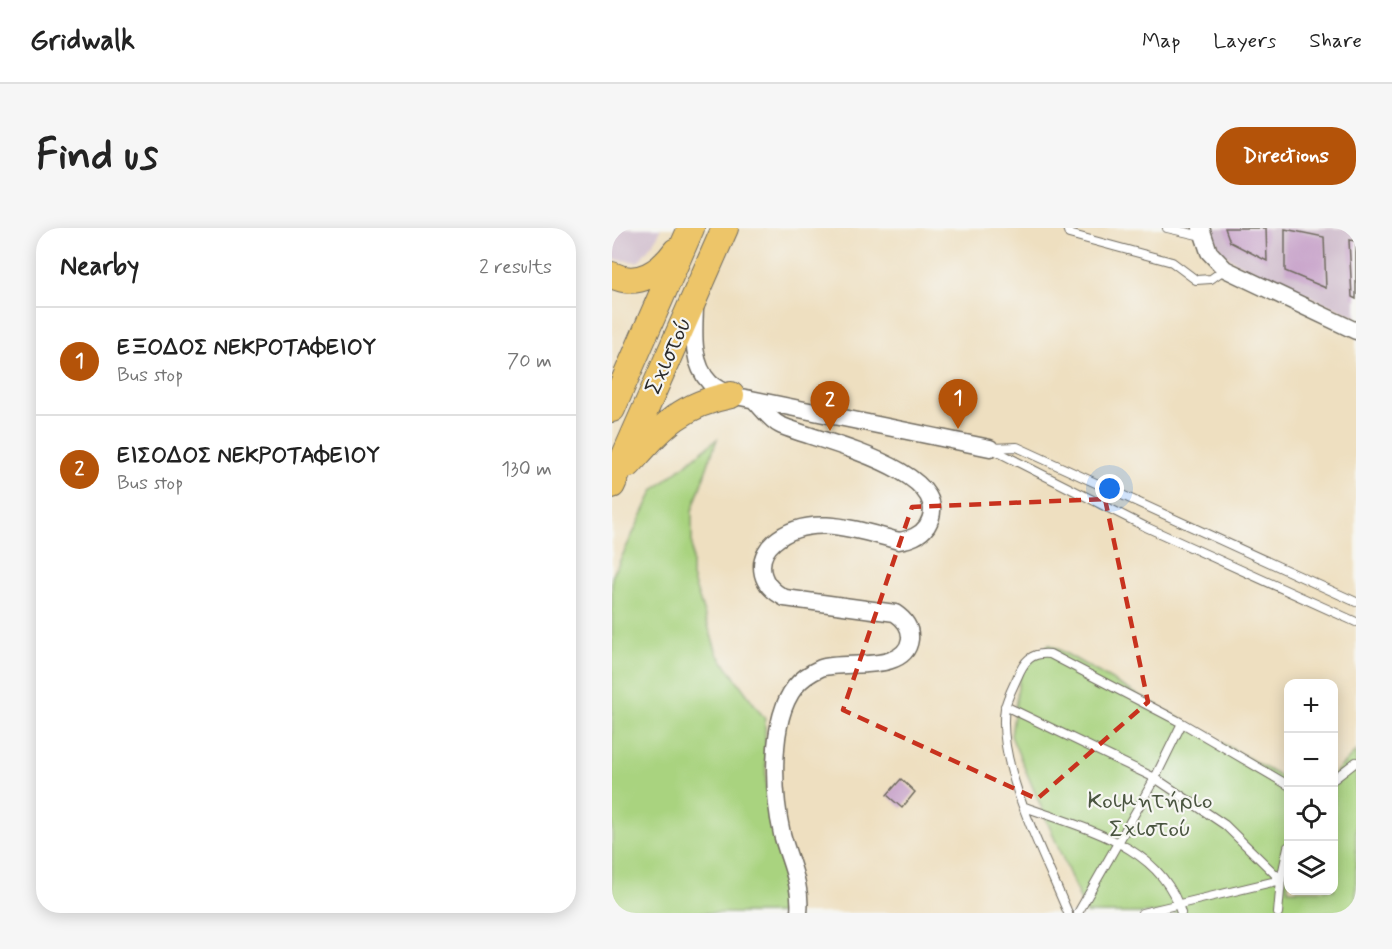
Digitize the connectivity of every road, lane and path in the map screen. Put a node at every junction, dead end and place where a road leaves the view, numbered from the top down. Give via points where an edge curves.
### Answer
1 (691, 228) edge
2 (725, 228) edge
3 (1066, 228) edge
4 (1167, 228) edge
5 (1202, 232) edge
6 (1226, 269) junction
7 (612, 275) edge
8 (696, 295) junction
9 (1356, 331) edge
10 (742, 398) junction
11 (612, 409) edge
12 (990, 448) junction
13 (613, 483) edge
14 (1356, 603) edge
15 (1356, 622) edge
16 (1005, 706) junction
17 (1182, 723) junction
18 (1356, 762) edge
19 (1338, 776) edge
20 (1155, 778) junction
21 (1284, 784) edge
22 (1025, 807) junction
23 (1119, 841) junction
24 (1284, 866) edge
25 (1281, 880) junction
26 (1180, 908) edge
27 (799, 913) edge
28 (1068, 913) edge
29 (1078, 913) edge
30 (1142, 913) edge
31 (1278, 913) edge

1 - 7 main road via 672,256 653,274 629,280
1 - 11 main road, Σχιστού
2 - 8 main road, Σχιστού
3 - 6 lane via 1069,234 1172,262 1196,280 1211,279
4 - 5 lane
5 - 6 street via 1209,252
6 - 9 street
8 - 10 street via 694,336 699,365 710,383
8 - 13 main road, Σχιστού
10 - 12 street
10 - 13 main road via 702,401 671,421
10 - 27 street via 778,425 873,458 911,478 923,486 932,506 926,527 910,539 900,541 836,526 812,526 786,532 769,546 764,556 764,577 785,598 895,613 910,633 906,650 894,660 822,668 807,675 786,702 777,742 776,790 782,833 798,882
12 - 14 lane via 1017,447
12 - 15 lane via 1146,527
16 - 17 lane via 1024,661 1038,652 1050,654
16 - 20 lane
16 - 22 lane via 1010,759
17 - 20 lane
17 - 21 lane
18 - 19 lane
20 - 23 lane
20 - 25 lane via 1225,825
22 - 23 lane
22 - 28 lane
23 - 26 lane via 1154,867
23 - 29 lane
24 - 25 lane
25 - 26 lane
25 - 31 lane
26 - 30 lane

